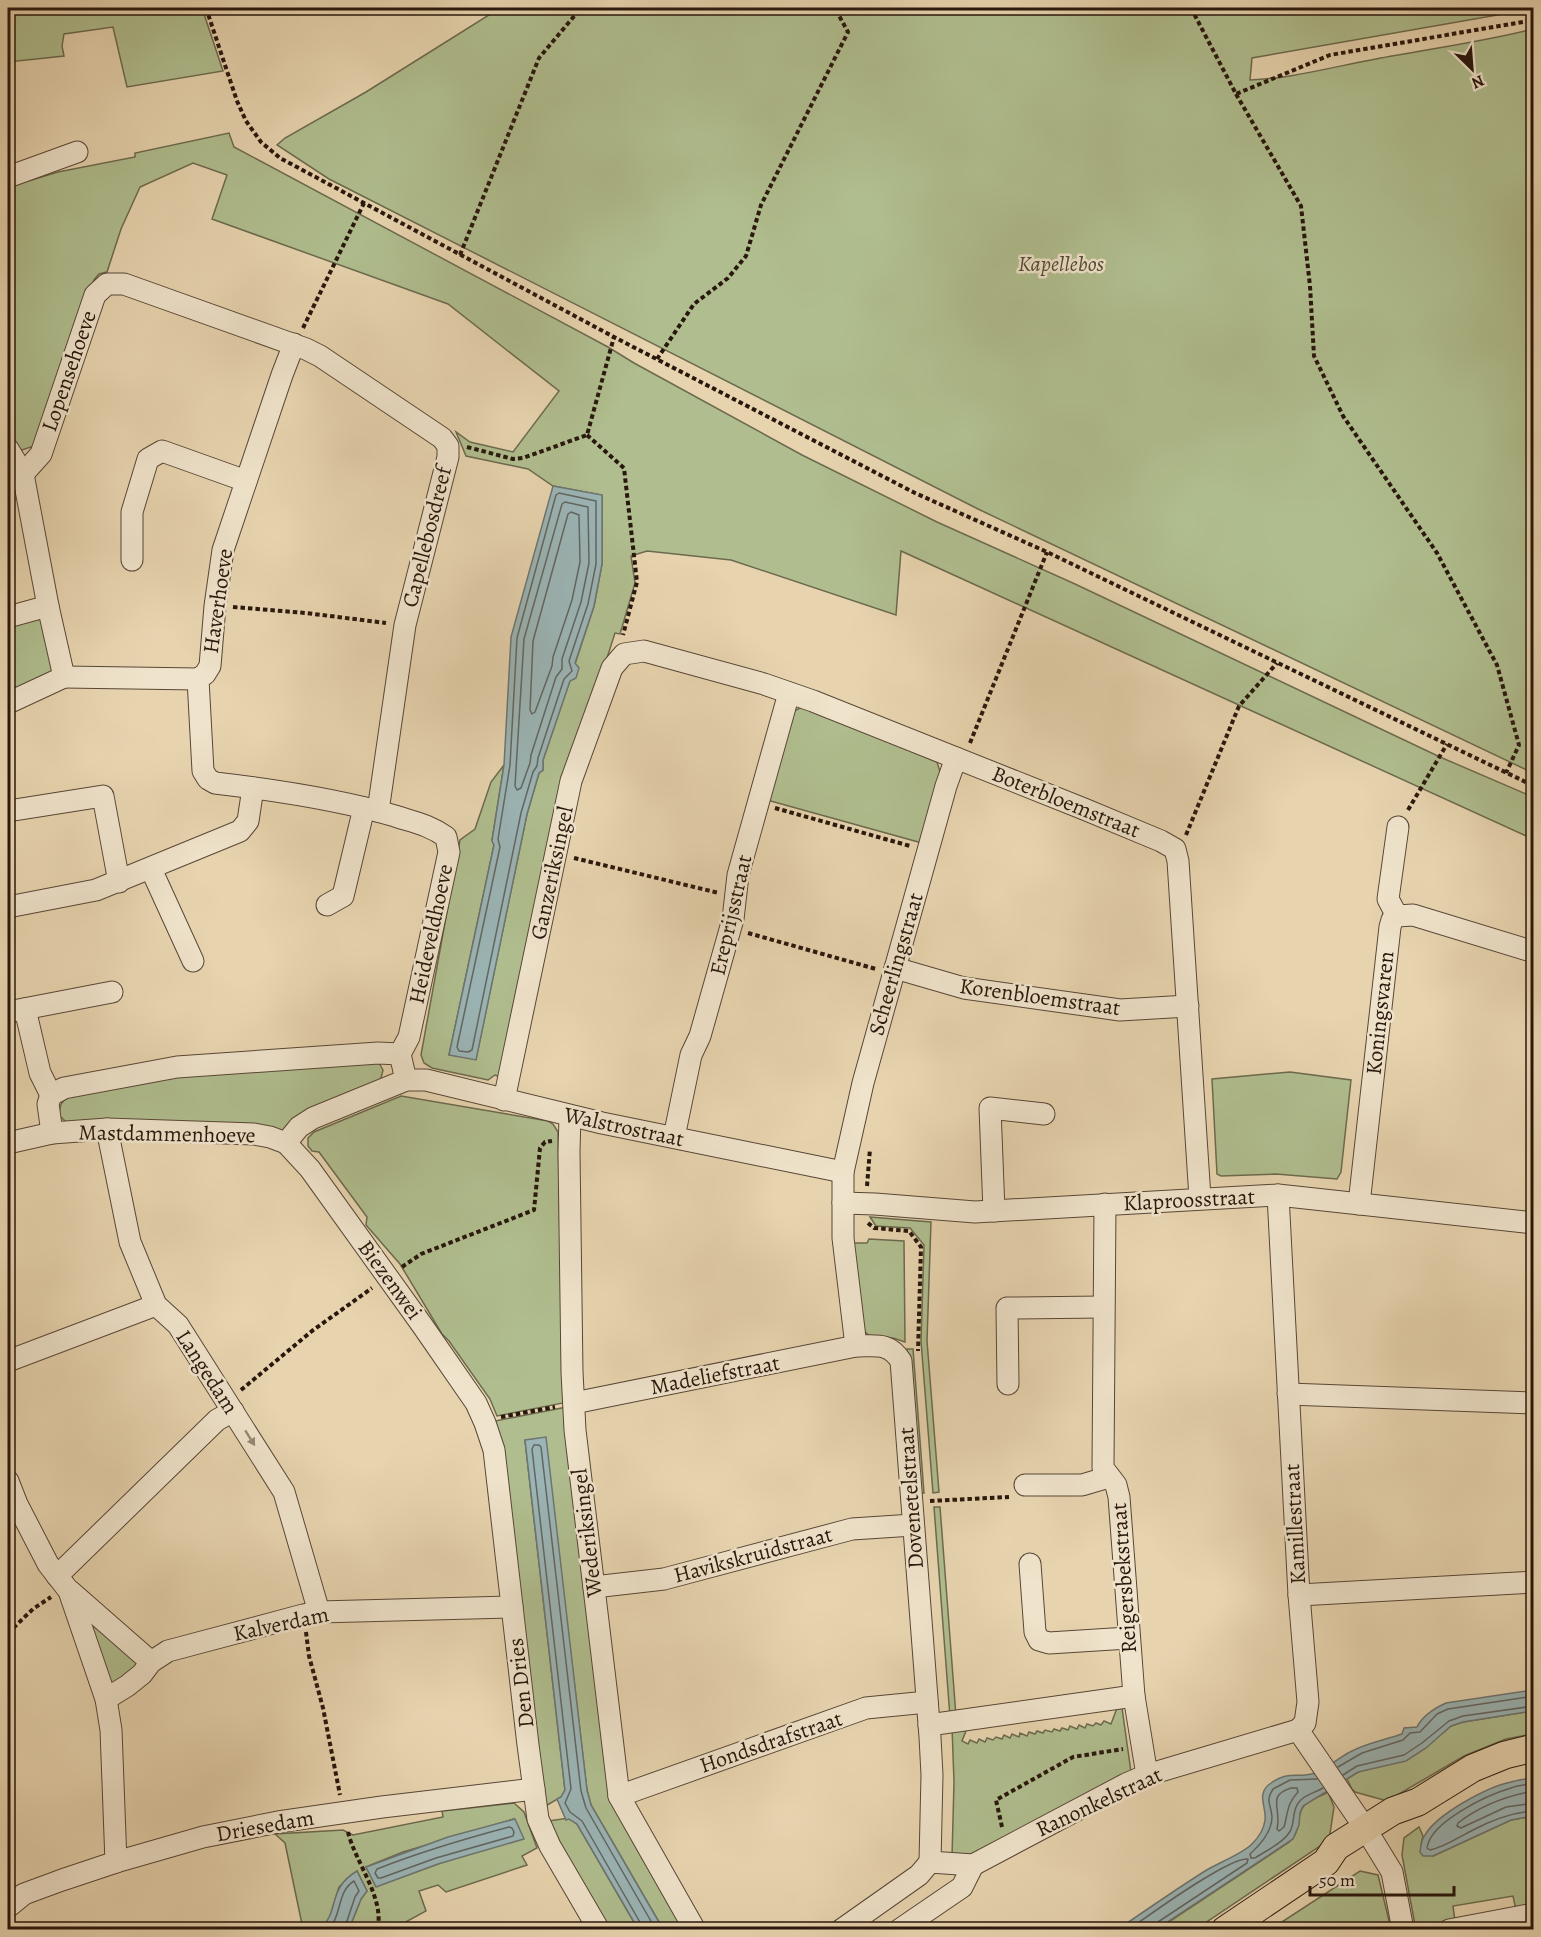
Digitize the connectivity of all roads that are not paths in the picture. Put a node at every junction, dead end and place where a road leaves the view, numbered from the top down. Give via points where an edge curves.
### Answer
1 (77, 152) dead end
2 (8, 177) edge
3 (294, 344) junction
4 (8, 449) edge
5 (23, 474) junction
6 (246, 481) junction
7 (132, 561) dead end
8 (48, 606) junction
9 (8, 616) edge
10 (624, 654) joint
11 (64, 677) junction
12 (198, 679) junction
13 (789, 693) junction
14 (8, 703) edge
15 (961, 760) junction
16 (253, 788) junction
17 (371, 810) junction
18 (8, 811) edge
19 (1398, 827) road end
20 (152, 868) junction
21 (119, 882) junction
22 (327, 905) dead end
23 (8, 907) edge
24 (1397, 916) junction
25 (1533, 952) edge
26 (193, 961) dead end
27 (895, 968) junction
28 (112, 992) dead end
29 (1188, 1006) junction
30 (16, 1010) edge
31 (400, 1054) junction
32 (406, 1080) junction
33 (51, 1095) junction
34 (504, 1100) junction
35 (1044, 1114) dead end
36 (570, 1116) junction
37 (106, 1129) junction
38 (52, 1133) junction
39 (674, 1137) junction
40 (8, 1143) edge
41 (286, 1143) junction
42 (843, 1176) junction
43 (1278, 1195) junction
44 (1200, 1198) junction
45 (843, 1203) junction
46 (1105, 1204) junction
47 (1359, 1204) junction
48 (994, 1211) junction
49 (1533, 1223) edge
50 (156, 1305) junction
51 (1103, 1307) junction
52 (856, 1346) junction
53 (8, 1361) edge
54 (1008, 1384) dead end
55 (1288, 1394) junction
56 (1533, 1402) edge
57 (574, 1403) junction
58 (233, 1411) junction
59 (485, 1423) joint
60 (1109, 1477) junction
61 (8, 1481) edge
62 (1025, 1485) road end
63 (913, 1525) junction
64 (1030, 1564) dead end
65 (1533, 1582) edge
66 (64, 1585) junction
67 (594, 1587) junction
68 (1299, 1594) junction
69 (512, 1607) junction
70 (311, 1614) junction
71 (1128, 1638) junction
72 (150, 1662) junction
73 (1134, 1696) junction
74 (106, 1700) junction
75 (927, 1702) junction
76 (929, 1725) junction
77 (1298, 1730) junction
78 (1533, 1748) edge
79 (1148, 1775) junction
80 (534, 1789) junction
81 (619, 1796) junction
82 (1369, 1834) junction
83 (116, 1862) junction
84 (930, 1862) junction
85 (973, 1864) junction
86 (8, 1907) edge
87 (1533, 1914) edge
88 (599, 1929) edge
89 (695, 1929) edge
90 (841, 1929) edge
91 (899, 1929) edge
92 (1225, 1929) edge
93 (1403, 1929) edge
94 (1449, 1929) edge

1 - 2 street
3 - 5 street, Lopensehoeve via 124,284 107,284 95,295 41,454
3 - 6 street, Haverhoeve
3 - 17 street, Capellebosdreef via 320,356 442,438 448,446 405,625
4 - 5 street
5 - 8 street
6 - 7 street via 162,451 148,459 132,512
6 - 12 street, Haverhoeve via 223,550 210,666
8 - 9 street
8 - 11 street
10 - 13 street, Boterbloemstraat via 644,651
10 - 34 street, Ganzeriksingel via 612,668 572,781
11 - 12 street
11 - 14 street
12 - 16 street, Haverhoeve via 203,771 215,783
13 - 15 street, Boterbloemstraat
13 - 39 street, Ereprijsstraat via 738,875 730,928 700,1036 691,1055
15 - 27 street, Scheerlingstraat via 928,851
15 - 29 street, Boterbloemstraat via 1175,849
16 - 17 street, Heideveldhoeve
16 - 20 street via 248,821 240,831
17 - 22 street via 344,896
17 - 31 street, Heideveldhoeve via 434,828 446,837 449,852 409,1037
18 - 21 street via 103,796
19 - 24 street via 1388,899
20 - 21 street
20 - 26 street
21 - 23 street via 80,894
24 - 25 street via 1413,915
24 - 47 street, Koningsvaren via 1390,927
27 - 29 street, Korenbloemstraat via 964,988 1120,1010
27 - 42 street, Scheerlingstraat via 863,1083
28 - 30 street, Mastdammenhoeve
29 - 44 street
30 - 33 street, Mastdammenhoeve
31 - 32 street
31 - 33 street, Mastdammenhoeve via 177,1067 64,1088
32 - 34 street, Walstrostraat via 426,1080
32 - 41 street, Mastdammenhoeve via 313,1118
33 - 38 street, Mastdammenhoeve via 48,1104
34 - 36 street, Walstrostraat
35 - 48 street via 990,1108
36 - 39 street, Walstrostraat
36 - 57 street, Wederiksingel
37 - 38 street, Mastdammenhoeve
37 - 41 street, Mastdammenhoeve via 254,1134
37 - 50 street, Langedam via 130,1242
38 - 40 street, Mastdammenhoeve
39 - 42 street, Walstrostraat
41 - 59 street, Biezenwei via 310,1169 387,1277 476,1403
42 - 45 street
43 - 44 street, Klaproosstraat
43 - 47 street, Klaproosstraat
43 - 55 street, Kamillestraat
44 - 46 street, Klaproosstraat
45 - 48 street, Klaproosstraat
45 - 52 street via 843,1238
46 - 48 street, Klaproosstraat
46 - 51 street, Reigersbekstraat
47 - 49 street, Klaproosstraat
50 - 53 street
50 - 58 street, Langedam via 178,1325
51 - 54 street via 1007,1308
51 - 60 street, Reigersbekstraat via 1103,1468
52 - 57 street, Madeliefstraat
52 - 63 street, Dovenetelstraat via 881,1346 895,1351 901,1361
55 - 56 street
55 - 68 street, Kamillestraat
57 - 67 street, Wederiksingel
58 - 66 street via 217,1420
58 -> 70 street, Langedam via 284,1492
59 - 69 street, Den Dries via 494,1450
60 - 62 street via 1083,1485
60 - 71 street, Reigersbekstraat via 1119,1497
61 - 66 street via 48,1564
63 - 67 street, Havikskruidstraat via 852,1528 664,1579
63 - 75 street, Dovenetelstraat
64 - 71 street via 1035,1632 1039,1640 1049,1643
65 - 68 street
66 - 72 street
66 - 74 street
67 - 81 street, Wederiksingel
68 - 77 street, Kamillestraat via 1308,1702 1305,1723
69 - 70 street, Kalverdam
69 - 80 street, Den Dries
70 - 72 street, Kalverdam via 168,1651
71 - 73 street, Reigersbekstraat
72 - 74 street, Kalverdam via 142,1674
73 - 76 street
73 - 79 street, Reigersbekstraat
74 - 83 street via 111,1730
75 - 76 street, Dovenetelstraat
75 - 81 street, Hondsdrafstraat via 866,1708
76 - 84 street, Dovenetelstraat
77 - 79 street, Ranonkelstraat
77 - 82 street
78 - 82 main road via 1473,1768 1418,1802 1392,1811
79 - 85 street, Ranonkelstraat
80 - 83 street, Driesedam via 278,1822 203,1837
80 - 88 street, Den Dries via 544,1832
81 - 89 street, Wederiksingel
82 - 92 main road via 1336,1847 1326,1862
82 - 93 street via 1392,1872
83 - 86 street, Driesedam via 24,1894
84 - 85 street
84 - 90 street via 919,1875
85 - 91 street via 962,1887
87 - 94 street

